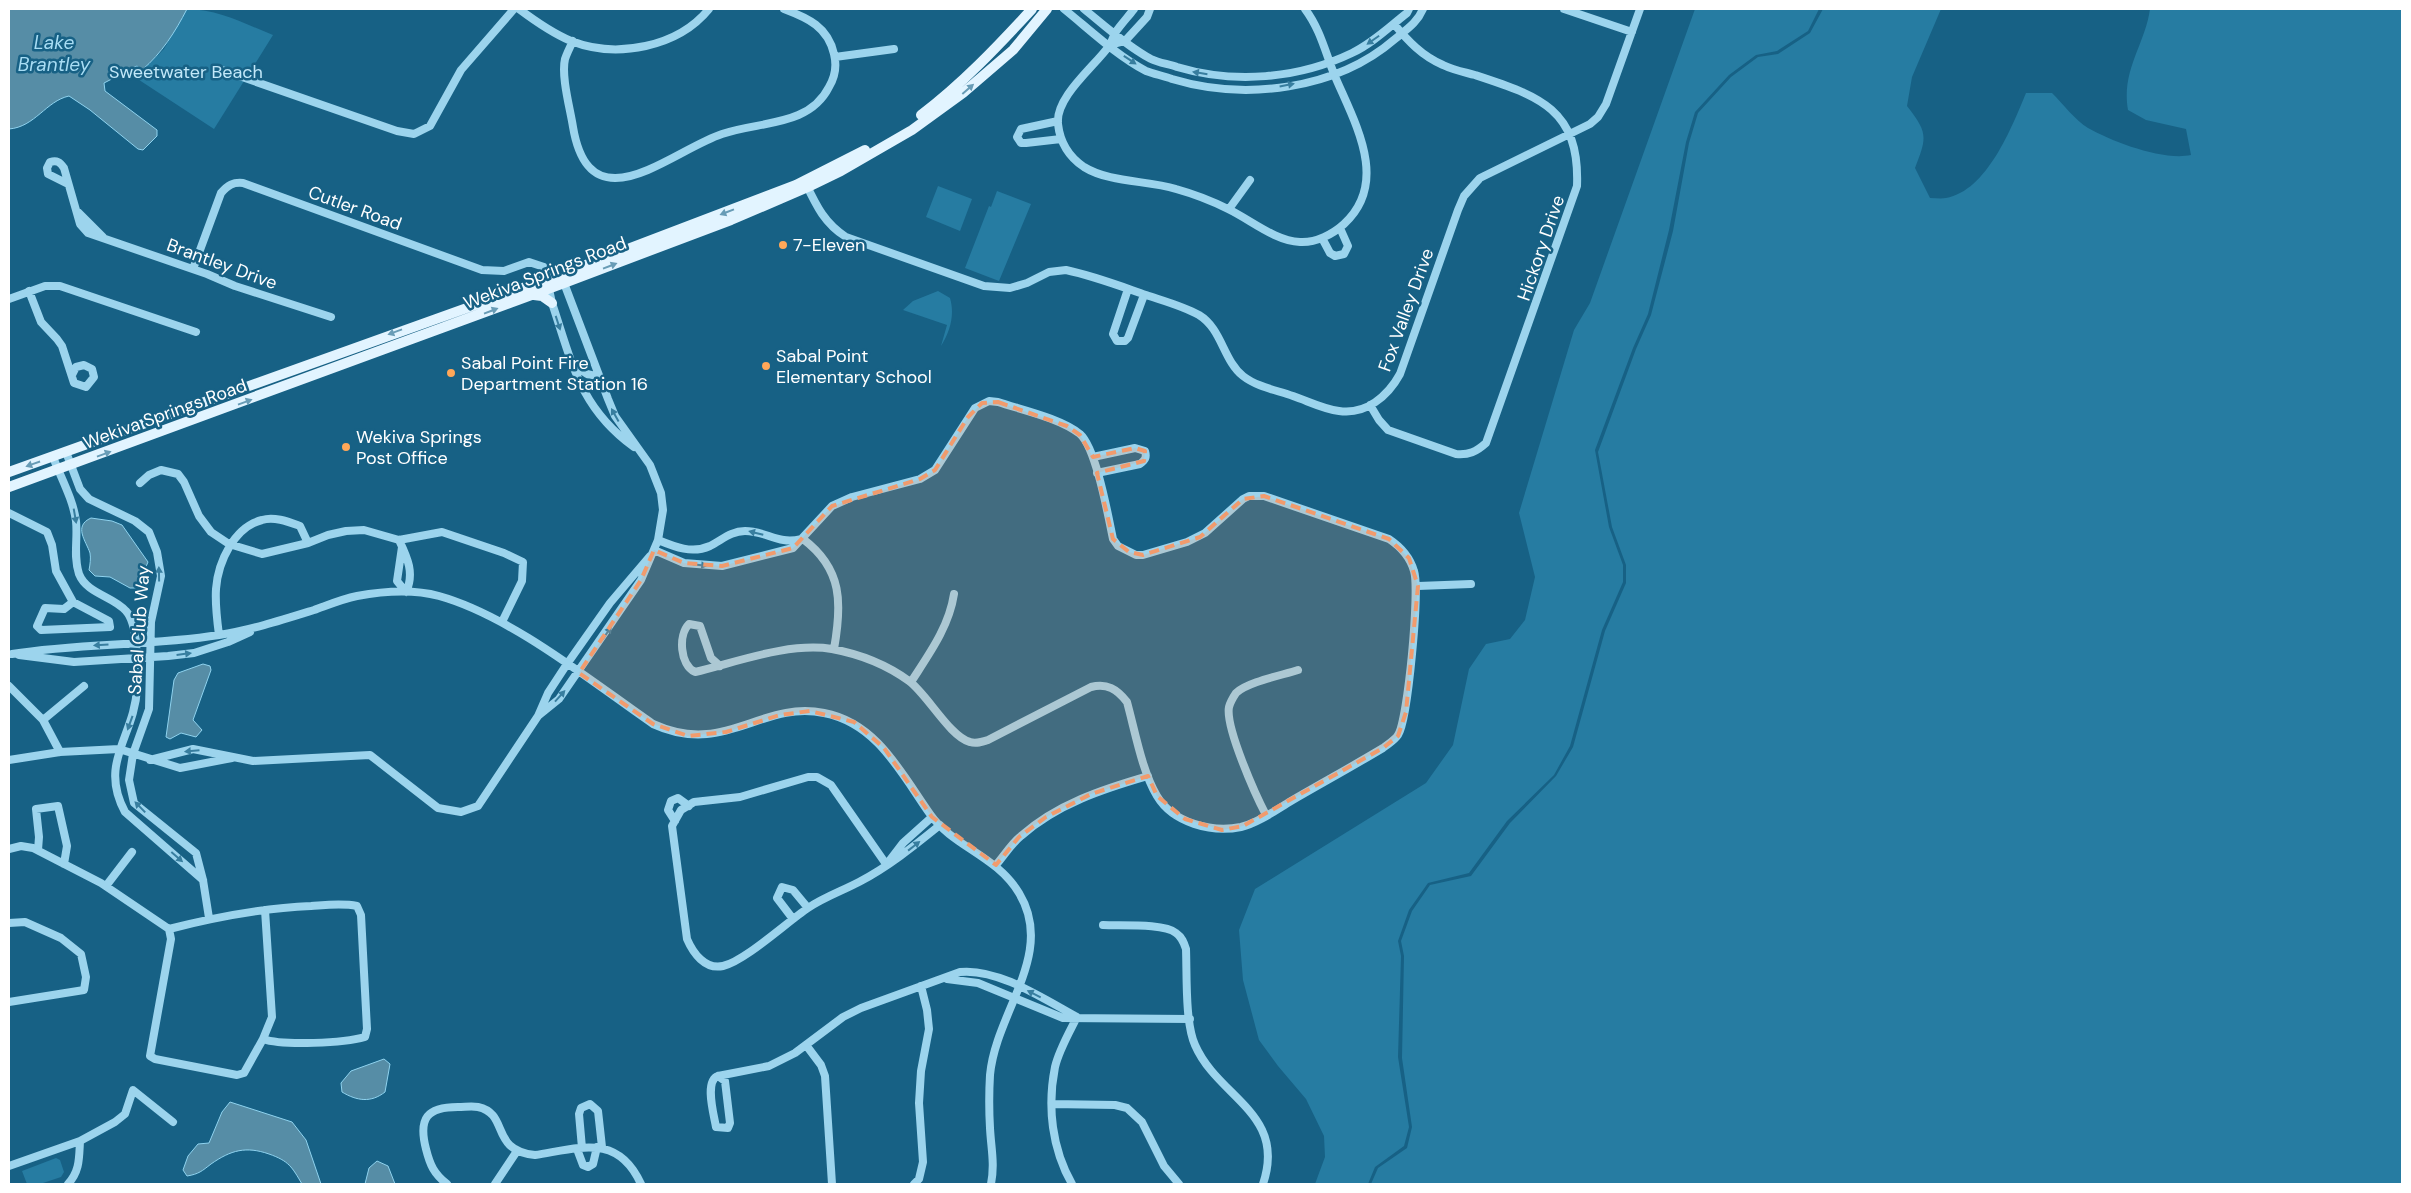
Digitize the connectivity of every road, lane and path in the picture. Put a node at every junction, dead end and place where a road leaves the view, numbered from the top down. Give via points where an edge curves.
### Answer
1 (514, 9) edge
2 (519, 9) edge
3 (709, 9) edge
4 (784, 9) edge
5 (1032, 9) edge
6 (1047, 9) edge
7 (1064, 9) edge
8 (1084, 9) edge
9 (1134, 9) edge
10 (1150, 9) edge
11 (1305, 9) edge
12 (1409, 9) edge
13 (1423, 9) edge
14 (1564, 9) edge
15 (1640, 9) edge
16 (1394, 24) junction
17 (1632, 32) junction
18 (1402, 33) junction
19 (1114, 34) junction
20 (572, 41) junction
21 (1125, 42) junction
22 (1110, 45) junction
23 (894, 49) dead end
24 (835, 57) junction
25 (1330, 62) junction
26 (222, 70) dead end
27 (1334, 74) junction
28 (1225, 77) junction
29 (1222, 89) junction
30 (1058, 121) junction
31 (1569, 132) junction
32 (1060, 138) junction
33 (1250, 180) dead end
34 (68, 184) dead end
35 (806, 184) junction
36 (1228, 209) junction
37 (1340, 228) junction
38 (1322, 238) junction
39 (193, 269) junction
40 (555, 276) junction
41 (564, 284) junction
42 (549, 289) junction
43 (1128, 289) junction
44 (29, 291) junction
45 (534, 295) junction
46 (1144, 295) junction
47 (9, 299) edge
48 (552, 303) junction
49 (441, 316) junction
50 (331, 317) dead end
51 (445, 328) junction
52 (196, 332) dead end
53 (359, 346) junction
54 (364, 357) junction
55 (572, 362) junction
56 (72, 375) dead end
57 (599, 377) junction
58 (1370, 405) junction
59 (638, 450) junction
60 (66, 452) junction
61 (53, 457) junction
62 (1093, 457) junction
63 (71, 466) junction
64 (58, 471) junction
65 (9, 472) edge
66 (1096, 472) junction
67 (140, 483) dead end
68 (9, 487) edge
69 (9, 513) edge
70 (803, 539) junction
71 (658, 540) junction
72 (308, 543) junction
73 (400, 543) junction
74 (229, 544) junction
75 (654, 550) junction
76 (1471, 584) dead end
77 (1418, 586) junction
78 (406, 592) junction
79 (954, 594) dead end
80 (72, 602) junction
81 (502, 622) junction
82 (261, 627) junction
83 (219, 635) junction
84 (135, 642) junction
85 (150, 642) junction
86 (834, 649) junction
87 (10, 654) edge
88 (150, 657) junction
89 (136, 658) junction
90 (566, 664) junction
91 (720, 666) junction
92 (1298, 670) dead end
93 (579, 673) junction
94 (911, 682) junction
95 (9, 686) edge
96 (84, 686) dead end
97 (538, 716) junction
98 (43, 720) junction
99 (118, 749) junction
100 (60, 752) junction
101 (133, 754) junction
102 (233, 758) junction
103 (9, 760) edge
104 (150, 760) junction
105 (1148, 776) junction
106 (689, 806) junction
107 (1266, 816) junction
108 (932, 817) junction
109 (675, 821) junction
110 (940, 825) junction
111 (9, 848) edge
112 (38, 850) junction
113 (132, 852) dead end
114 (64, 864) junction
115 (886, 864) junction
116 (996, 865) junction
117 (203, 880) junction
118 (106, 886) junction
119 (808, 908) junction
120 (265, 910) junction
121 (209, 918) junction
122 (793, 919) junction
123 (9, 923) edge
124 (1103, 925) dead end
125 (169, 929) junction
126 (943, 979) junction
127 (920, 986) junction
128 (1019, 987) junction
129 (1014, 998) junction
130 (9, 1002) edge
131 (1077, 1017) junction
132 (1190, 1019) junction
133 (262, 1039) junction
134 (806, 1045) junction
135 (718, 1076) junction
136 (1052, 1104) junction
137 (173, 1122) dead end
138 (80, 1141) junction
139 (600, 1147) junction
140 (580, 1148) junction
141 (517, 1151) junction
142 (9, 1166) edge
143 (68, 1184) edge
144 (447, 1184) edge
145 (496, 1184) edge
146 (641, 1184) edge
147 (832, 1184) edge
148 (914, 1184) edge
149 (991, 1184) edge
150 (1072, 1184) edge
151 (1180, 1184) edge
152 (1262, 1184) edge

1 - 26 street via 461,70 430,126 414,134 397,131
2 - 20 street
3 - 20 street via 686,30 650,45 628,49 589,46
4 - 24 street via 816,23 831,43
5 - 35 main road, Wekiva Springs Road via 950,93 898,134
35 -> 6 main road, Wekiva Springs Road via 841,171 912,130 963,93 1013,50
7 - 22 street
8 - 19 street
9 - 19 street
10 - 21 street
11 - 25 street
12 - 16 street
13 - 18 street via 1418,21
14 - 17 street
15 - 17 street, Fox Valley Drive
16 - 18 street, Hickory Drive
16 -> 25 street via 1373,41
17 - 31 street, Fox Valley Drive via 1606,104 1598,117 1590,124
18 - 27 street via 1380,52
18 - 31 street, Hickory Drive via 1416,49 1442,65 1535,97 1560,117
19 - 21 street
19 - 22 street
20 - 24 street via 564,69 576,141 590,168 611,178 626,178 646,172 721,134 800,115 815,106 827,92 834,79
21 - 22 street
28 -> 21 street via 1192,72 1152,60
22 -> 29 street via 1147,71 1189,84
22 - 30 street via 1080,79 1063,104
23 - 24 street
25 - 27 street
25 - 28 street via 1263,77
29 -> 27 street via 1265,89
27 - 37 street via 1357,127 1367,171 1367,182 1356,209
28 - 29 street
30 - 32 street
30 - 32 street via 1028,126 1021,129 1017,137 1021,143
31 - 58 street, Fox Valley Drive via 1472,185 1458,210 1400,374 1384,398
31 - 58 street, Hickory Drive via 1578,174 1576,196 1486,443 1478,451 1456,454 1388,430
32 - 36 street via 1075,160 1087,168 1107,176 1177,189
33 - 36 street
34 - 39 street, Brantley Drive via 77,211 90,230
35 -> 40 main road, Wekiva Springs Road
41 -> 35 main road, Wekiva Springs Road via 731,220
35 - 43 street, Fox Valley Drive via 822,217 832,228 984,286 1010,288 1048,272 1066,270
36 - 38 street via 1284,239 1301,242
37 - 38 street
37 - 38 street via 1348,246 1344,254 1335,256 1330,253
39 - 40 street, Cutler Road via 221,193 227,186 243,183 482,270 504,271 528,262 544,267
39 - 50 street, Brantley Drive
40 - 41 street, Cutler Road
40 - 42 street
40 - 49 main road, Wekiva Springs Road
41 - 42 main road, Wekiva Springs Road
41 - 57 street
42 - 45 main road, Wekiva Springs Road
42 - 48 street
43 - 46 street, Fox Valley Drive
43 - 46 street via 1113,334 1117,341 1128,338
44 - 47 street
44 - 52 street via 45,286 71,288
44 - 56 street via 41,322 57,339
45 - 48 main road
51 -> 45 main road, Wekiva Springs Road
46 - 58 street, Fox Valley Drive via 1186,309 1208,322 1233,365 1256,383 1341,412
48 -> 55 street
49 - 51 main road
49 -> 53 main road, Wekiva Springs Road
51 - 54 main road, Wekiva Springs Road
53 - 54 main road
53 - 60 main road, Wekiva Springs Road
63 -> 54 main road, Wekiva Springs Road
55 - 57 street via 579,371
55 - 59 street via 581,386 601,419
59 -> 57 street via 615,416
59 - 71 street via 650,465 661,493 663,510
60 - 61 main road, Wekiva Springs Road
60 - 63 street, Sabal Club Way
61 - 64 street, Sabal Club Way
61 -> 65 main road, Wekiva Springs Road
62 - 66 street
62 - 66 street via 1135,448 1145,451 1144,461 1140,464
62 - 70 street via 1084,439 1067,426 998,402 982,403 968,417 935,470 920,479 852,497 832,506
63 - 64 main road, Wekiva Springs Road
85 -> 63 street, Sabal Club Way via 161,576 158,552 149,532 135,521 89,499 80,489
64 - 68 main road, Wekiva Springs Road
64 -> 84 street, Sabal Club Way via 76,523 75,556 80,576 92,590 115,601 126,611 133,622
66 - 77 street via 1113,539 1118,546 1136,555 1200,537 1243,499 1264,496 1389,538 1409,558
67 - 74 street via 161,470 178,474 199,516 211,532
69 - 80 street via 47,532 56,571
70 -> 71 street via 779,541 746,531 734,532 705,547 688,550
75 -> 70 street via 684,563 722,566 782,552 794,548
70 - 86 street via 818,550 832,573 838,592 839,619
71 - 75 street
72 - 73 street via 328,535 364,530
72 - 74 street via 262,554
72 - 74 street via 300,526 283,520 263,519 249,526
73 - 78 street via 410,570 411,581
73 - 78 street via 397,581
73 - 81 street via 442,532 522,562 522,581
74 - 83 street via 216,588
75 - 90 street
93 -> 75 street via 641,580
76 - 77 street
77 - 107 street via 1406,712 1398,736
78 - 81 street via 439,596
78 - 82 street via 356,596
79 - 94 street via 952,610 942,632
80 - 80 street via 64,610 45,608 37,626 41,630 110,627 109,621
81 - 90 street
82 - 83 street
88 -> 82 street via 194,652 228,642
83 - 85 street
84 - 85 street
84 -> 87 street via 46,648
84 - 89 street, Sabal Club Way
85 - 88 street, Sabal Club Way
86 - 91 street via 796,647
86 - 94 street via 884,665
87 - 89 street via 74,662
88 - 89 street
88 - 101 street, Sabal Club Way via 149,709
89 -> 99 street, Sabal Club Way via 137,688 133,716
90 - 93 street
90 - 97 street
91 - 91 street via 695,672 686,666 684,634 689,624 700,626 711,658
92 - 107 street via 1247,686 1236,693 1229,707 1249,781
97 -> 93 street via 559,699
93 - 108 street via 652,724 688,736 726,732 800,712 823,712 854,722 884,748
94 - 105 street via 960,738 974,743 988,740 1091,687 1106,685 1127,702
95 - 98 street
96 - 98 street
97 - 102 street via 478,806 461,812 438,808 370,755 253,762
98 - 100 street
99 - 100 street
99 - 101 street
99 -> 117 street, Sabal Club Way via 114,770 119,801 125,812
100 - 103 street
101 - 104 street
117 -> 101 street, Sabal Club Way via 196,853 134,804 129,780
102 - 104 street via 180,768
102 -> 104 street via 193,750
105 - 107 street via 1167,808 1200,826 1222,830 1243,826
105 - 116 street via 1091,794 1046,817 1019,837
106 - 109 street via 681,810
106 - 109 street via 678,798 671,801 668,810
106 - 115 street via 694,802 740,797 817,777 831,785
108 - 110 street
108 - 115 street via 903,843
109 - 122 street via 672,826 687,939 701,961 717,967 736,961
115 -> 110 street
110 - 116 street
111 - 112 street via 22,846
112 - 114 street
112 - 114 street via 36,809 58,806 67,846
113 - 118 street
114 - 118 street
115 - 119 street via 860,882
116 - 128 street via 1011,880 1030,914 1033,940
117 - 121 street, Sabal Club Way
118 - 125 street
119 - 122 street
119 - 122 street via 792,890 782,887 777,898
120 - 121 street
120 - 133 street via 272,1016
120 - 133 street via 357,906 361,915 367,1029 365,1036 354,1040 292,1043
121 - 125 street
123 - 130 street via 25,922 61,938 81,954 86,977 84,990
124 - 132 street via 1165,928 1183,939
125 - 133 street via 171,939 150,1056 237,1076 244,1073
126 - 127 street
126 - 128 street via 972,971
126 - 129 street via 978,983
127 - 134 street via 878,1000 843,1017
127 - 148 street via 929,1029 919,1103 923,1162
128 - 129 street
131 -> 128 street
129 - 131 street via 1055,1016
129 - 149 street via 995,1044 990,1076 990,1129 994,1158
131 - 132 street
131 - 136 street via 1055,1067
132 - 152 street via 1194,1043 1203,1060 1252,1112 1262,1128 1268,1162
134 - 135 street via 769,1066
134 - 147 street via 825,1076
135 - 135 street via 725,1081 730,1123 724,1129 716,1127 712,1104 710,1084
136 - 150 street via 1060,1160
136 - 151 street via 1127,1108 1142,1122 1164,1166
137 - 138 street via 133,1090 124,1114
138 - 142 street
138 - 143 street via 78,1169
139 - 140 street
139 - 140 street via 593,1164 588,1167 581,1162
139 - 140 street via 598,1111 585,1104 579,1114
139 - 146 street via 625,1159
140 - 141 street via 535,1155
141 - 144 street via 502,1137 499,1123 493,1115 484,1109 440,1107 430,1112 422,1129 430,1166
141 - 145 street

